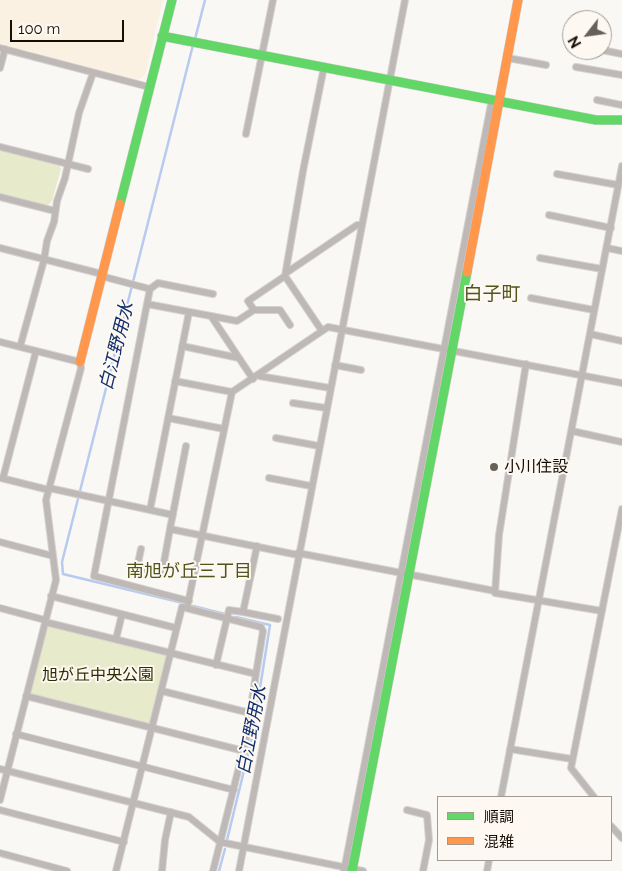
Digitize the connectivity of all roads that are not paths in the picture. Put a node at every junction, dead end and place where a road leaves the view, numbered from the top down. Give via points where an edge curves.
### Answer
1 (172, 0) edge
2 (273, 0) edge
3 (405, 0) edge
4 (518, 0) edge
5 (162, 36) junction
6 (2, 48) edge
7 (262, 55) junction
8 (508, 58) junction
9 (546, 65) dead end
10 (324, 67) junction
11 (576, 67) dead end
12 (0, 68) edge
13 (93, 73) junction
14 (622, 76) edge
15 (390, 79) junction
16 (149, 87) junction
17 (497, 100) junction
18 (597, 100) dead end
19 (622, 105) edge
20 (622, 120) edge
21 (246, 134) dead end
22 (0, 147) edge
23 (68, 164) junction
24 (622, 166) edge
25 (88, 168) dead end
26 (557, 174) dead end
27 (618, 185) junction
28 (0, 197) edge
29 (55, 211) junction
30 (549, 216) dead end
31 (362, 225) junction
32 (611, 228) junction
33 (607, 248) junction
34 (0, 249) edge
35 (622, 251) edge
36 (540, 258) dead end
37 (44, 260) junction
38 (602, 269) junction
39 (101, 275) junction
40 (285, 275) junction
41 (150, 289) junction
42 (213, 294) dead end
43 (531, 298) dead end
44 (147, 304) junction
45 (254, 310) junction
46 (594, 310) junction
47 (189, 312) junction
48 (211, 316) junction
49 (290, 325) dead end
50 (342, 328) junction
51 (322, 331) junction
52 (590, 334) junction
53 (622, 341) edge
54 (0, 342) edge
55 (182, 346) junction
56 (20, 347) junction
57 (448, 349) junction
58 (36, 351) junction
59 (239, 358) junction
60 (80, 362) junction
61 (526, 364) junction
62 (335, 365) junction
63 (361, 370) dead end
64 (582, 375) junction
65 (256, 377) junction
66 (176, 381) junction
67 (622, 382) edge
68 (330, 388) junction
69 (232, 392) junction
70 (293, 402) dead end
71 (326, 408) junction
72 (168, 418) junction
73 (224, 429) junction
74 (572, 431) junction
75 (276, 438) dead end
76 (622, 442) edge
77 (186, 446) dead end
78 (319, 446) junction
79 (2, 478) edge
80 (269, 478) dead end
81 (311, 486) junction
82 (49, 489) junction
83 (110, 502) junction
84 (622, 509) edge
85 (150, 510) junction
86 (173, 515) junction
87 (170, 529) junction
88 (202, 535) junction
89 (0, 542) edge
90 (257, 546) junction
91 (141, 549) dead end
92 (298, 554) junction
93 (53, 556) junction
94 (406, 574) junction
95 (495, 591) junction
96 (51, 596) junction
97 (539, 601) junction
98 (188, 605) junction
99 (0, 608) edge
100 (602, 611) junction
101 (243, 612) junction
102 (122, 614) junction
103 (227, 619) junction
104 (278, 619) dead end
105 (45, 621) junction
106 (176, 628) junction
107 (116, 639) junction
108 (171, 654) junction
109 (216, 665) junction
110 (256, 674) junction
111 (162, 690) junction
112 (26, 696) junction
113 (250, 713) junction
114 (152, 729) junction
115 (16, 734) junction
116 (510, 748) junction
117 (244, 751) junction
118 (572, 759) junction
119 (143, 766) junction
120 (4, 770) edge
121 (234, 790) junction
122 (501, 796) edge
123 (593, 796) edge
124 (0, 800) edge
125 (133, 803) junction
126 (0, 810) edge
127 (407, 810) dead end
128 (171, 812) junction
129 (612, 827) edge
130 (622, 838) edge
131 (124, 842) junction
132 (220, 842) junction
133 (244, 848) junction
134 (0, 853) edge
135 (348, 869) edge
136 (67, 871) edge
137 (116, 871) edge
138 (162, 871) edge
139 (213, 871) edge
140 (239, 871) edge
141 (363, 871) edge
142 (423, 871) edge

1 - 5 street
2 - 7 street
3 - 15 street
4 - 8 street
5 - 7 street
5 - 16 street
6 - 12 street
6 - 13 street
7 - 10 street
7 - 21 street
8 - 9 street
8 - 17 street
10 - 15 street
10 - 40 street
11 - 14 street
13 - 16 street
13 - 23 street via 79,113
15 - 17 street
15 - 31 street
16 - 39 street
17 - 20 street via 596,120
17 - 57 street
18 - 19 street
22 - 23 street
23 - 25 street
23 - 29 street
24 - 27 street
26 - 27 street
27 - 32 street
28 - 29 street
29 - 37 street
30 - 32 street
31 - 40 street via 357,225
31 - 50 street
32 - 33 street
33 - 35 street
33 - 38 street
34 - 37 street
36 - 38 street
37 - 39 street
37 - 56 street
38 - 46 street
39 - 41 street
39 - 60 street
40 - 45 street via 248,301
40 - 51 street
41 - 42 street via 158,282
41 - 44 street
43 - 46 street
44 - 47 street
44 - 83 street
45 - 48 street via 237,321
45 - 49 street via 280,310
46 - 52 street
47 - 48 street
47 - 55 street
48 - 59 street
50 - 51 street via 328,327
50 - 57 street
50 - 62 street
51 - 65 street
52 - 53 street
52 - 64 street
54 - 56 street
55 - 59 street
55 - 66 street
56 - 58 street
57 - 61 street
57 - 94 street
58 - 60 street
58 - 79 street
59 - 65 street
60 - 82 street
61 - 64 street
61 - 95 street via 499,535
62 - 63 street
62 - 68 street
64 - 67 street
64 - 74 street
65 - 68 street
65 - 69 street
66 - 69 street
66 - 72 street
68 - 71 street
69 - 73 street
70 - 71 street
71 - 78 street
72 - 73 street
72 - 85 street
73 - 88 street
74 - 76 street
74 - 97 street
75 - 78 street
77 - 86 street
78 - 81 street
79 - 82 street
80 - 81 street
81 - 92 street
82 - 83 street
82 - 93 street via 46,500
83 - 85 street
83 - 98 street via 94,576
84 - 100 street
85 - 86 street
86 - 87 street
87 - 88 street
87 - 91 street via 162,573 137,568
88 - 90 street
88 - 98 street
89 - 93 street
90 - 92 street
90 - 101 street
92 - 94 street
92 - 133 street
93 - 96 street via 56,580
94 - 95 street
94 - 135 street
95 - 97 street
96 - 102 street
96 - 105 street
97 - 100 street
97 - 116 street
98 - 103 street
98 - 106 street via 182,607
99 - 105 street
100 - 118 street
101 - 103 street via 229,610
101 - 104 street
102 - 106 street
102 - 107 street
103 - 109 street
103 - 110 street via 261,627
105 - 107 street
105 - 112 street
106 - 108 street
107 - 108 street
108 - 109 street
108 - 111 street
109 - 110 street
110 - 113 street
111 - 113 street
111 - 114 street
112 - 114 street
112 - 115 street
113 - 117 street
114 - 117 street
114 - 119 street
115 - 119 street
115 - 120 street
116 - 118 street
116 - 122 street
117 - 121 street
118 - 123 street via 570,768
119 - 121 street
119 - 125 street
120 - 124 street
120 - 125 street
121 - 132 street
125 - 128 street
125 - 131 street
126 - 131 street
127 - 142 street via 427,814 429,840
128 - 132 street via 189,817
128 - 138 street
129 - 130 street
131 - 137 street
132 - 133 street
132 - 139 street
133 - 135 street
133 - 140 street
134 - 136 street
135 - 141 street

